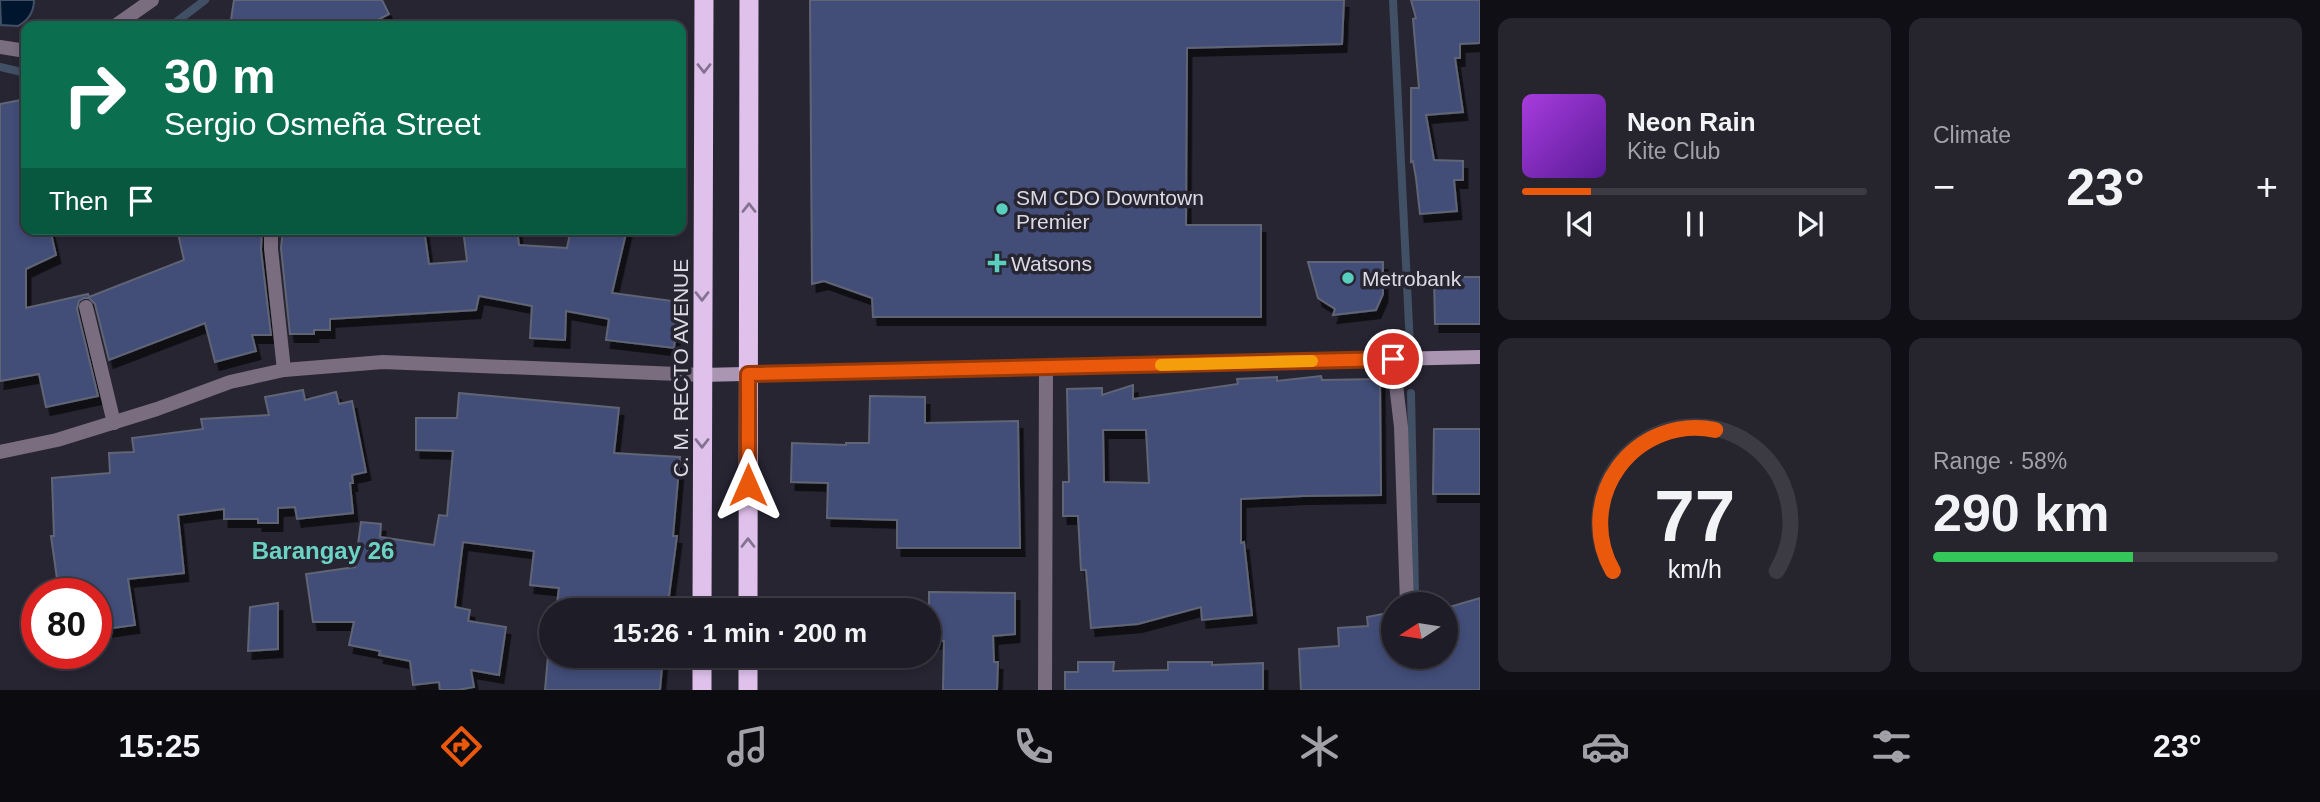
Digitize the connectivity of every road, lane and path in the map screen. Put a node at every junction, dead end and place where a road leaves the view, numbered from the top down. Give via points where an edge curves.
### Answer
1 (152, 0) edge
2 (704, 0) edge
3 (749, 0) edge
4 (122, 21) edge
5 (0, 47) edge
6 (21, 50) edge
7 (271, 235) edge
8 (86, 307) dead end
9 (1480, 357) edge
10 (1393, 359) junction
11 (1046, 367) junction
12 (285, 370) junction
13 (748, 374) junction
14 (702, 375) junction
15 (114, 424) junction
16 (0, 452) edge
17 (1407, 592) edge
18 (702, 598) edge
19 (748, 598) edge
20 (702, 668) edge
21 (748, 668) edge
22 (702, 690) edge
23 (748, 690) edge
24 (1045, 690) edge

1 - 4 street
2 -> 14 highway, C. M. RECTO AVENUE
13 -> 3 highway
5 - 6 street
7 - 12 street
8 - 15 street
9 - 10 main road
10 - 11 main road
10 - 17 street via 1401,427
11 - 13 main road
11 - 24 street
12 - 14 street via 405,362
12 - 15 street via 230,382
13 - 14 main road
19 -> 13 highway
14 -> 18 highway, C. M. RECTO AVENUE
15 - 16 street
20 - 22 highway
21 - 23 highway

